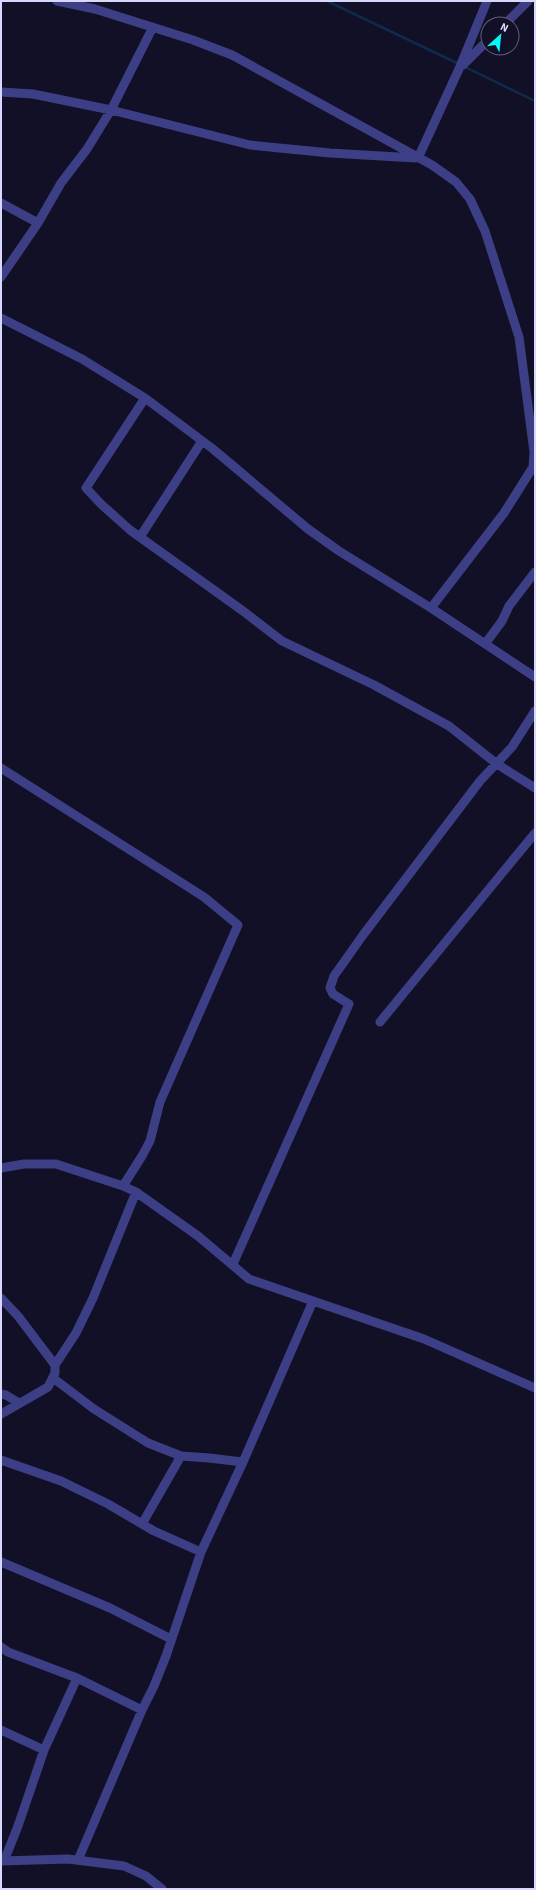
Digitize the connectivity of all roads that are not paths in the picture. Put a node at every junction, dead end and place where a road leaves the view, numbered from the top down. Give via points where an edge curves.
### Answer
1 (57, 1) edge
2 (487, 1) edge
3 (528, 1) edge
4 (513, 16) edge
5 (153, 27) junction
6 (480, 48) edge
7 (459, 69) junction
8 (1, 92) edge
9 (111, 110) junction
10 (418, 158) junction
11 (1, 203) edge
12 (38, 223) junction
13 (1, 277) edge
14 (1, 318) edge
15 (145, 398) junction
16 (202, 440) junction
17 (140, 537) junction
18 (535, 572) edge
19 (431, 608) junction
20 (485, 644) junction
21 (535, 677) edge
22 (535, 711) edge
23 (498, 764) junction
24 (1, 768) edge
25 (535, 788) edge
26 (535, 833) edge
27 (380, 1022) dead end
28 (1, 1168) edge
29 (123, 1186) junction
30 (136, 1192) junction
31 (232, 1264) junction
32 (1, 1298) edge
33 (313, 1301) junction
34 (55, 1366) junction
35 (53, 1378) junction
36 (535, 1388) edge
37 (1, 1394) edge
38 (19, 1403) junction
39 (1, 1414) edge
40 (180, 1456) junction
41 (1, 1460) edge
42 (243, 1462) junction
43 (142, 1524) junction
44 (201, 1552) junction
45 (1, 1562) edge
46 (171, 1640) junction
47 (1, 1647) edge
48 (77, 1678) junction
49 (142, 1710) junction
50 (1, 1730) edge
51 (44, 1750) junction
52 (78, 1860) junction
53 (2, 1861) edge
54 (162, 1889) edge

1 - 5 street via 95,9
2 - 7 street
3 - 4 street
5 - 9 street
5 - 10 street via 232,55
6 - 7 street
7 - 10 street
8 - 9 street via 33,94
9 - 10 street via 250,145
9 - 12 street via 87,149 61,183
10 - 19 street via 456,182 470,199 485,232 519,336 534,452 533,467 504,513
11 - 12 street
12 - 13 street
14 - 15 street via 82,360
15 - 16 street
15 - 17 street via 86,488
16 - 17 street
16 - 19 street via 308,529
17 - 23 street via 282,641 374,685 443,722
18 - 20 street
19 - 20 street
20 - 21 street
22 - 23 street
23 - 25 street
23 - 31 street via 480,781 334,976 330,988 333,994 349,1004
24 - 29 street via 204,897 238,925 160,1102 150,1141
26 - 27 street
28 - 29 street via 24,1164 56,1164
29 - 30 street
30 - 31 street
30 - 34 street via 93,1298 76,1333
31 - 33 street via 249,1279
32 - 34 street via 18,1316
33 - 36 street via 424,1339
33 - 42 street
34 - 35 street
35 - 38 street via 42,1392
35 - 40 street via 129,1432
37 - 38 street via 6,1394
38 - 39 street
40 - 42 street
40 - 43 street
41 - 43 street via 61,1481
42 - 44 street
43 - 44 street
44 - 46 street
45 - 46 street via 110,1608
46 - 49 street
47 - 48 street
48 - 49 street
48 - 51 street
49 - 52 street
50 - 51 street
51 - 53 street via 18,1826
52 - 53 street
52 - 54 street via 124,1866 146,1876

